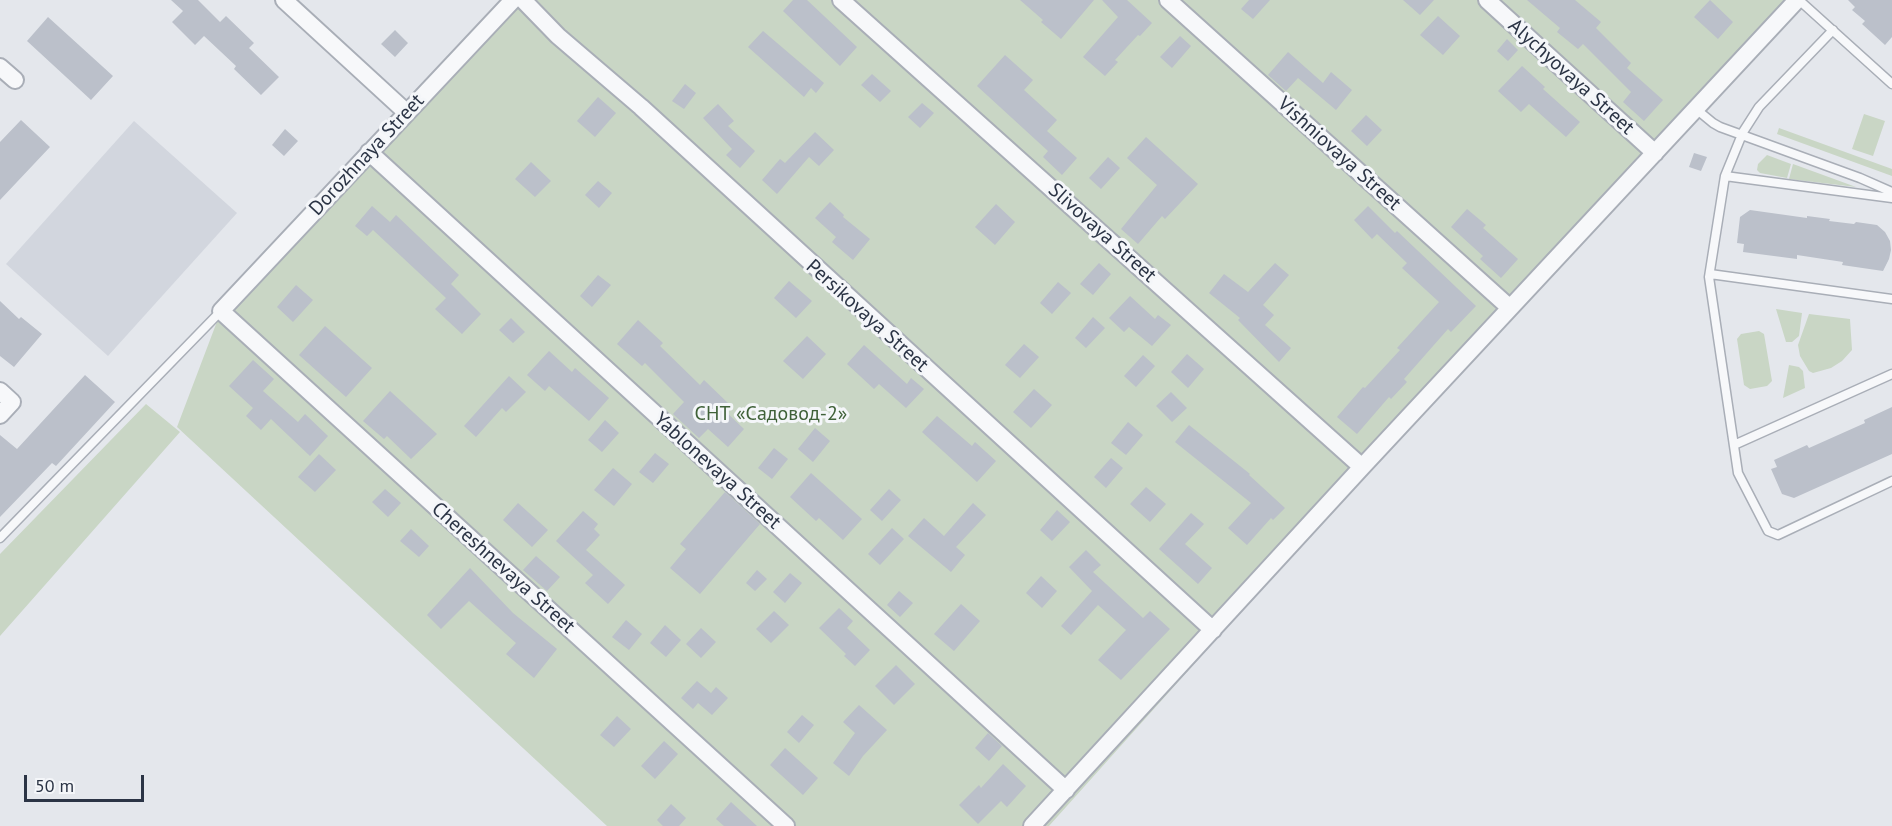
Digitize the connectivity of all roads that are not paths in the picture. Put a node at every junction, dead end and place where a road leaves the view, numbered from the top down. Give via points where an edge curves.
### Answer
1 (284, 0) edge
2 (513, 0) edge
3 (523, 0) edge
4 (842, 0) edge
5 (1168, 0) edge
6 (1487, 0) edge
7 (1798, 0) edge
8 (1833, 30) junction
9 (0, 67) edge
10 (15, 80) dead end
11 (1892, 84) edge
12 (1696, 109) junction
13 (406, 112) junction
14 (1742, 135) junction
15 (369, 152) junction
16 (1655, 153) junction
17 (1725, 176) junction
18 (1892, 192) edge
19 (1892, 198) edge
20 (1710, 274) junction
21 (1892, 299) edge
22 (1510, 308) junction
23 (221, 311) junction
24 (1892, 374) edge
25 (6, 397) edge
26 (0, 415) edge
27 (1734, 445) junction
28 (1362, 467) junction
29 (1892, 481) edge
30 (0, 538) edge
31 (1213, 630) junction
32 (1066, 790) junction
33 (786, 826) edge
34 (1032, 826) edge

1 - 13 street
2 - 13 street, Dorozhnaya Street
3 - 31 street, Persikovaya Street
4 - 28 street, Slivovaya Street
5 - 22 street, Vishniovaya Street
6 - 16 street, Alychyovaya Street
7 - 8 lane
7 - 12 street
8 - 11 lane
8 - 14 lane via 1759,107
9 - 10 street
12 - 14 lane via 1713,123
12 - 16 street
13 - 15 street, Dorozhnaya Street
14 - 17 lane
14 - 18 lane
15 - 23 street, Dorozhnaya Street
15 - 32 street, Yablonevaya Street
16 - 22 street
17 - 19 lane
17 - 20 lane
20 - 21 lane
20 - 27 lane
22 - 28 street
23 - 30 lane
23 - 33 street, Chereshnevaya Street
24 - 27 lane
25 - 26 street
27 - 29 lane via 1738,473 1773,534
28 - 31 street
31 - 32 street
32 - 34 street

